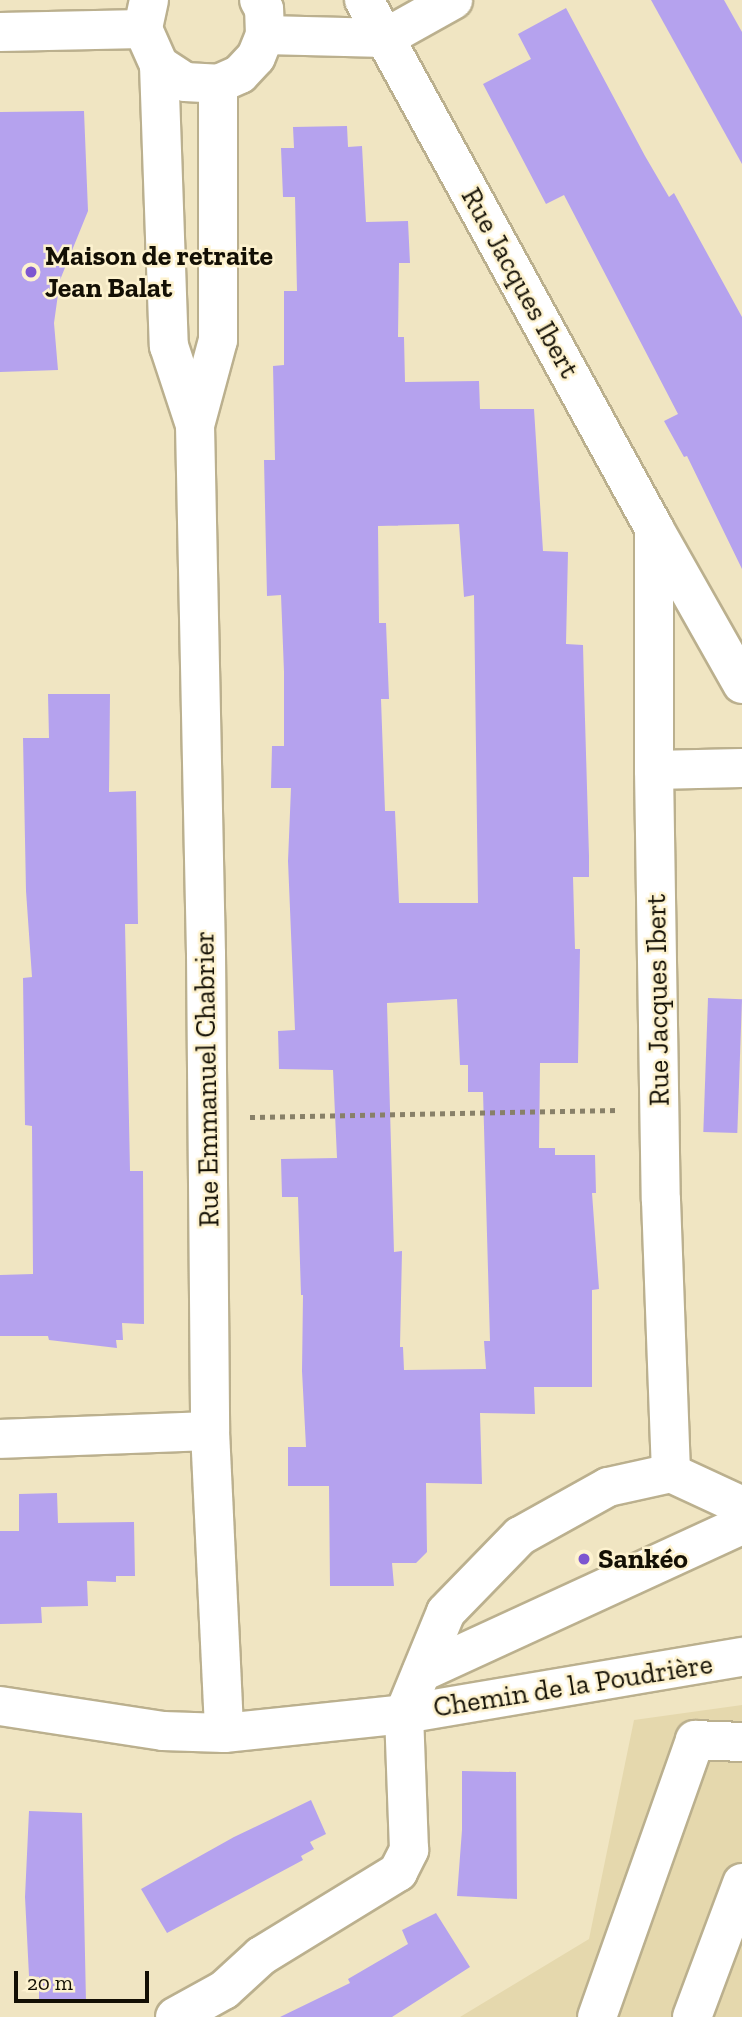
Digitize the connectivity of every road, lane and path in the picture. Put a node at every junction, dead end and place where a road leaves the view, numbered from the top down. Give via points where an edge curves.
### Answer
1 (364, 0) edge
2 (453, 0) edge
3 (146, 14) edge
4 (262, 17) edge
5 (0, 32) edge
6 (385, 38) junction
7 (159, 65) junction
8 (218, 84) junction
9 (195, 425) junction
10 (654, 528) junction
11 (742, 684) edge
12 (742, 768) edge
13 (654, 770) junction
14 (659, 1109) junction
15 (207, 1118) junction
16 (210, 1431) junction
17 (0, 1439) edge
18 (671, 1473) junction
19 (742, 1506) edge
20 (742, 1524) edge
21 (742, 1657) edge
22 (422, 1672) junction
23 (0, 1706) edge
24 (404, 1714) junction
25 (224, 1733) junction
26 (742, 1742) edge
27 (742, 1883) edge
28 (174, 2017) edge
29 (597, 2017) edge
30 (692, 2017) edge

1 - 6 street, Rue Jacques Ibert
2 - 6 street
3 - 5 street
3 - 7 street
4 - 6 street
4 - 8 street via 256,57 240,74
6 - 10 street, Rue Jacques Ibert
7 - 8 street via 185,82
7 - 9 street, Rue Emmanuel Chabrier via 169,346
8 - 9 street, Rue Emmanuel Chabrier via 218,340
9 - 15 street, Rue Emmanuel Chabrier
10 - 11 street, Rue Jacques Ibert
10 - 13 street, Rue Jacques Ibert
12 - 13 street
13 - 14 street, Rue Jacques Ibert
14 - 15 path
14 - 18 street, Rue Jacques Ibert
15 - 16 street, Rue Emmanuel Chabrier
16 - 17 street
16 - 25 street, Rue Emmanuel Chabrier
18 - 19 street
18 - 22 street, Chemin de la Poudrière via 608,1487 520,1536 446,1612
20 - 22 street
21 - 24 street, Chemin de la Poudrière
22 - 24 street, Chemin de la Poudrière
23 - 25 street, Chemin de la Poudrière via 163,1731
24 - 25 street, Chemin de la Poudrière
24 - 28 street via 409,1850 398,1872 261,1956 223,1990
26 - 29 street via 695,1740
27 - 30 street

